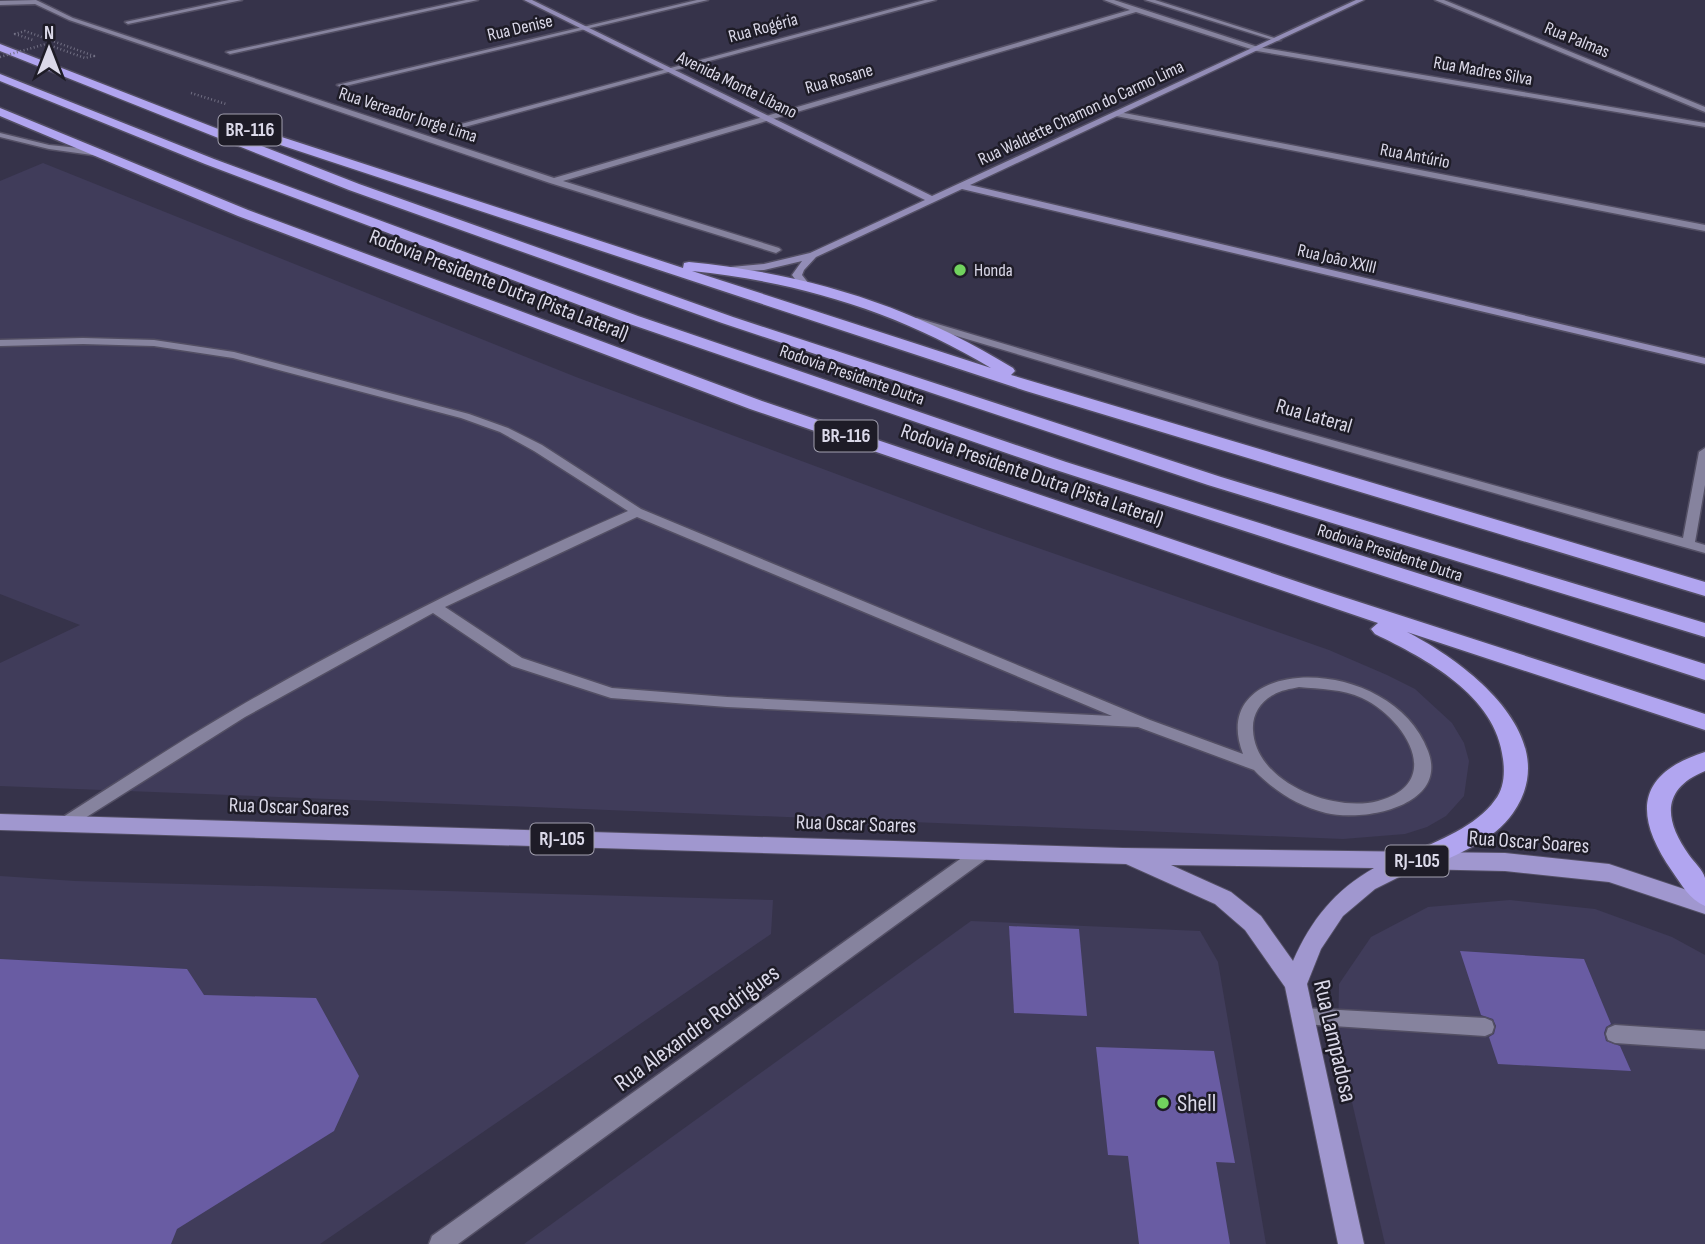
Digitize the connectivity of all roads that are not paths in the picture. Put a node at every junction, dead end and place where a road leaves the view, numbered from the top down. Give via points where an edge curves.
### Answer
1 (239, 0) edge
2 (475, 0) edge
3 (527, 0) edge
4 (705, 0) edge
5 (933, 0) edge
6 (1107, 0) edge
7 (1148, 0) edge
8 (1362, 0) edge
9 (1438, 0) edge
10 (32, 1) edge
11 (0, 3) edge
12 (1136, 9) junction
13 (128, 22) dead end
14 (588, 28) junction
15 (1278, 40) junction
16 (0, 47) edge
17 (1256, 49) junction
18 (230, 52) dead end
19 (670, 69) junction
20 (0, 77) edge
21 (83, 80) junction
22 (341, 85) dead end
23 (1705, 110) edge
24 (0, 112) edge
25 (1119, 114) junction
26 (767, 116) junction
27 (1705, 125) edge
28 (439, 131) dead end
29 (0, 135) edge
30 (99, 153) junction
31 (552, 181) junction
32 (961, 186) junction
33 (932, 200) junction
34 (1705, 228) edge
35 (776, 250) dead end
36 (814, 255) junction
37 (631, 256) junction
38 (731, 270) junction
39 (804, 284) junction
40 (913, 320) junction
41 (0, 343) edge
42 (1705, 361) edge
43 (1032, 387) junction
44 (1705, 452) edge
45 (637, 512) junction
46 (1688, 544) junction
47 (1705, 549) edge
48 (1705, 589) edge
49 (1318, 596) junction
50 (433, 607) junction
51 (1705, 631) edge
52 (1705, 672) edge
53 (1705, 722) edge
54 (1145, 724) junction
55 (1705, 761) edge
56 (1257, 765) junction
57 (0, 822) edge
58 (66, 824) junction
59 (983, 852) junction
60 (1123, 856) junction
61 (1419, 861) junction
62 (1705, 895) edge
63 (1705, 905) edge
64 (1296, 985) junction
65 (1303, 1016) junction
66 (1485, 1027) dead end
67 (1615, 1034) dead end
68 (1705, 1040) edge
69 (440, 1244) edge
70 (1351, 1244) edge

1 - 13 street
2 - 18 street
3 - 14 street, Avenida Monte Líbano
4 - 14 street, Rua Denise
5 - 19 street, Rua Rogéria
6 - 12 street, Rua Madres Silva
7 - 15 street
8 - 15 street, Rua Waldette Chamon do Carmo Lima
9 - 23 street, Rua Palmas
10 - 11 street
10 - 31 street, Rua Vereador Jorge Lima via 71,19
12 - 17 street, Rua Madres Silva
12 - 26 street, Rua Rosane
14 - 19 street, Avenida Monte Líbano
14 - 22 street, Rua Denise
15 - 17 street, Rua Waldette Chamon do Carmo Lima
16 - 21 highway, Rodovia Presidente Dutra / BR-116
17 - 25 street, Rua Waldette Chamon do Carmo Lima
17 - 27 street, Rua Madres Silva
19 - 26 street, Avenida Monte Líbano
19 - 28 street, Rua Rogéria
20 - 52 highway, Rodovia Presidente Dutra / BR-116 via 193,156 852,396
21 - 37 highway, BR-116 via 392,175
21 - 51 highway, Rodovia Presidente Dutra / BR-116 via 402,204 834,357 1172,469
24 - 30 highway, Rodovia Presidente Dutra (Pista Lateral) / BR-116
25 - 32 street, Rua Waldette Chamon do Carmo Lima
25 - 34 street, Rua Antúrio
26 - 31 street, Rua Rosane
26 - 33 street, Avenida Monte Líbano
29 - 30 street
30 - 49 highway, Rodovia Presidente Dutra (Pista Lateral) / BR-116 via 243,213 756,405
31 - 35 street, Rua Vereador Jorge Lima
32 - 33 street, Rua Waldette Chamon do Carmo Lima
32 - 42 street, Rua João XXIII
33 - 36 street, Rua Waldette Chamon do Carmo Lima
36 - 38 street, Rua Waldette Chamon do Carmo Lima
36 - 39 street via 799,269 797,275
37 - 38 highway
37 - 43 highway, BR-116
38 - 39 highway
39 - 40 highway
40 - 43 highway via 969,346
40 - 46 street, Rua Lateral
41 - 45 street via 154,343 234,355 465,416 538,448
43 - 48 highway, BR-116
44 - 46 street
45 - 50 street
45 - 54 street
46 - 47 street, Rua Lateral
49 - 53 highway, Rodovia Presidente Dutra (Pista Lateral) / BR-116
49 - 61 highway via 1418,646 1460,674 1497,716 1515,751 1517,779 1504,806 1473,834
50 - 54 street via 517,663 611,693
50 - 58 street via 238,714
54 - 56 street
55 - 62 highway via 1682,769 1667,782 1658,810 1672,850
56 - 56 street via 1243,737 1247,710 1267,691 1299,682 1337,685 1374,698 1405,721 1422,749 1422,777 1404,799 1369,810 1327,807 1287,790
57 - 58 main road, Rua Oscar Soares / RJ-105
58 - 59 main road, Rua Oscar Soares / RJ-105
59 - 60 main road, Rua Oscar Soares / RJ-105
59 - 69 street, Rua Alexandre Rodrigues
60 - 61 main road, Rua Oscar Soares / RJ-105
60 - 64 main road, Rua Lampadosa / RJ-105 via 1223,898 1253,923
61 - 63 main road, Rua Oscar Soares / RJ-105 via 1546,864 1609,873
61 - 64 main road via 1375,877 1337,907 1312,944
64 - 65 main road, Rua Lampadosa / RJ-105
65 - 66 street
65 - 70 main road, Rua Lampadosa / RJ-105
67 - 68 street

